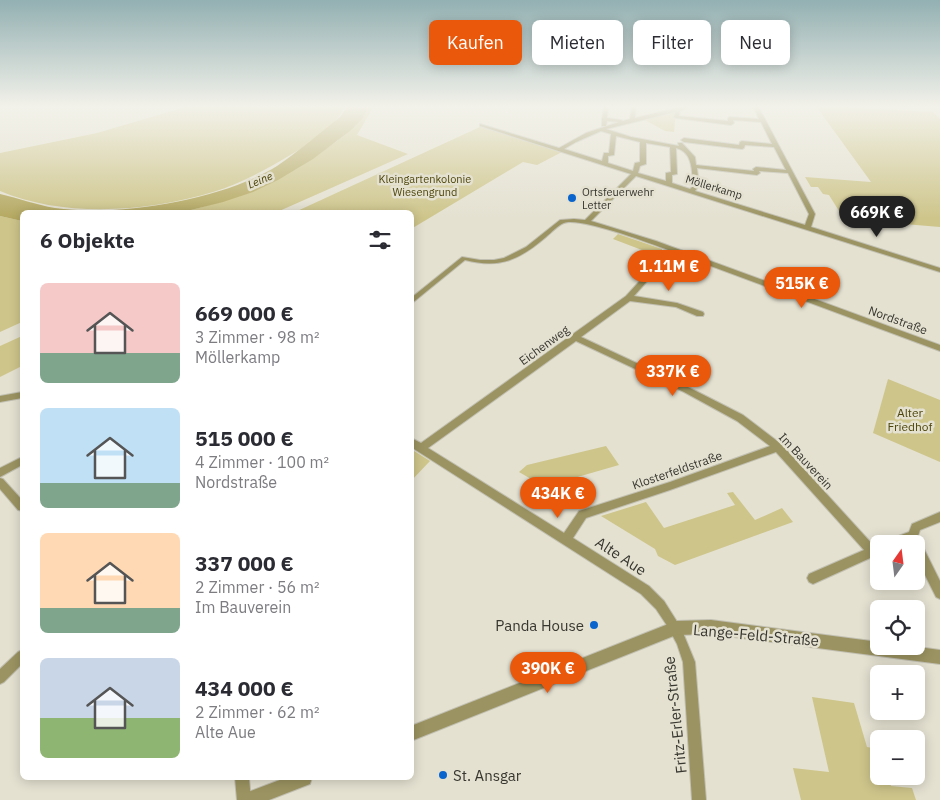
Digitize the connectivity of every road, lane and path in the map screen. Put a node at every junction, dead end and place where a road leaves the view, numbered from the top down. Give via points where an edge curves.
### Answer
1 (542, 143) edge
2 (571, 143) edge
3 (613, 143) edge
4 (643, 143) edge
5 (659, 143) edge
6 (682, 143) edge
7 (705, 143) edge
8 (742, 143) edge
9 (746, 143) edge
10 (776, 143) edge
11 (672, 146) junction
12 (777, 146) junction
13 (682, 148) junction
14 (561, 149) junction
15 (605, 163) junction
16 (694, 166) junction
17 (791, 172) junction
18 (635, 173) junction
19 (669, 184) junction
20 (692, 191) junction
21 (565, 220) joint
22 (587, 222) junction
23 (808, 227) junction
24 (671, 250) junction
25 (940, 270) edge
26 (630, 298) junction
27 (414, 300) edge
28 (700, 314) dead end
29 (575, 338) junction
30 (940, 348) edge
31 (20, 395) edge
32 (0, 399) edge
33 (414, 444) edge
34 (778, 447) junction
35 (421, 448) junction
36 (20, 462) edge
37 (0, 473) edge
38 (0, 482) edge
39 (20, 505) edge
40 (940, 517) edge
41 (915, 535) edge
42 (566, 540) junction
43 (870, 546) edge
44 (870, 553) edge
45 (925, 562) edge
46 (814, 578) dead end
47 (940, 593) edge
48 (676, 628) junction
49 (940, 657) edge
50 (20, 658) edge
51 (0, 678) edge
52 (414, 733) edge
53 (242, 780) edge
54 (299, 780) edge
55 (244, 800) edge
56 (249, 800) edge
57 (699, 800) edge

1 - 14 street, Möllerkamp
2 - 14 street
3 - 15 street via 611,155 606,154
4 - 18 street via 643,164 637,164
5 - 11 street
6 - 13 street
7 - 8 street via 742,147
9 - 12 street
10 - 12 street
11 - 13 street
11 - 19 street via 674,174 669,173
12 - 17 street
13 - 16 street via 692,157
14 - 15 street, Möllerkamp
15 - 18 street, Möllerkamp
16 - 17 street via 757,173 756,169
16 - 20 street via 696,186
17 - 23 street via 812,214
18 - 19 street, Möllerkamp
18 - 22 street
19 - 20 street, Möllerkamp
20 - 23 street, Möllerkamp
21 - 22 street, Nordstraße
21 - 27 street via 512,260 484,263 464,258
22 - 24 street, Nordstraße
23 - 25 street, Möllerkamp
24 - 26 street, Eichenweg
24 - 30 street, Nordstraße
26 - 28 street via 677,305
26 - 29 street, Eichenweg
29 - 34 street, Im Bauverein via 740,418
29 - 35 street, Eichenweg
31 - 32 street
33 - 35 street, Alte Aue
34 - 42 street, Klosterfeldstraße via 583,514
34 - 43 street, Im Bauverein
35 - 42 street, Alte Aue
36 - 37 street
38 - 39 street
40 - 41 street via 916,527
42 - 48 street, Alte Aue via 645,590 656,599
44 - 46 street
45 - 47 street
48 - 49 street, Lange-Feld-Straße via 711,627
48 - 52 street, Lange-Feld-Straße
48 - 57 street, Fritz-Erler-Straße via 689,662
50 - 51 street
53 - 55 street
54 - 56 street

